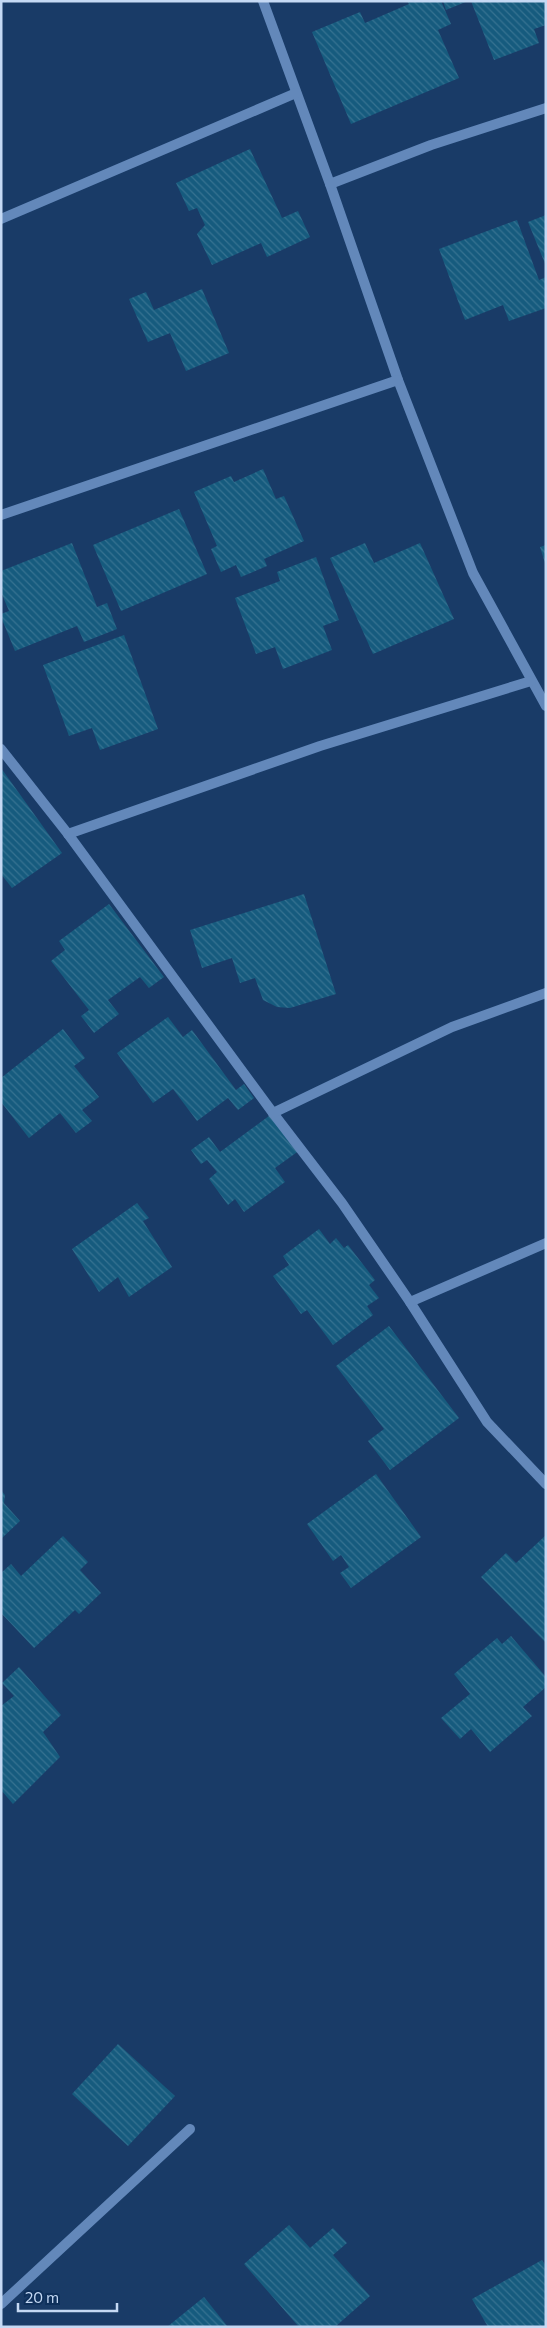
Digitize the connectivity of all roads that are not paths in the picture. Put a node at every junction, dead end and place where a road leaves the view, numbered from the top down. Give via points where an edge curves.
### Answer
1 (263, 1) edge
2 (296, 92) junction
3 (546, 108) edge
4 (330, 184) junction
5 (1, 219) edge
6 (398, 380) junction
7 (1, 515) edge
8 (531, 681) junction
9 (546, 706) edge
10 (1, 749) edge
11 (68, 834) junction
12 (546, 993) edge
13 (273, 1114) junction
14 (546, 1243) edge
15 (410, 1302) junction
16 (546, 1484) edge
17 (190, 2129) dead end
18 (1, 2304) edge

1 - 2 street
2 - 4 street
2 - 5 street
3 - 4 street via 431,145
4 - 6 street
6 - 7 street
6 - 8 street via 472,573
8 - 9 street
8 - 11 street via 320,746
10 - 11 street
11 - 13 street
12 - 13 street via 452,1027
13 - 15 street via 342,1203
14 - 15 street
15 - 16 street via 486,1422
17 - 18 street

